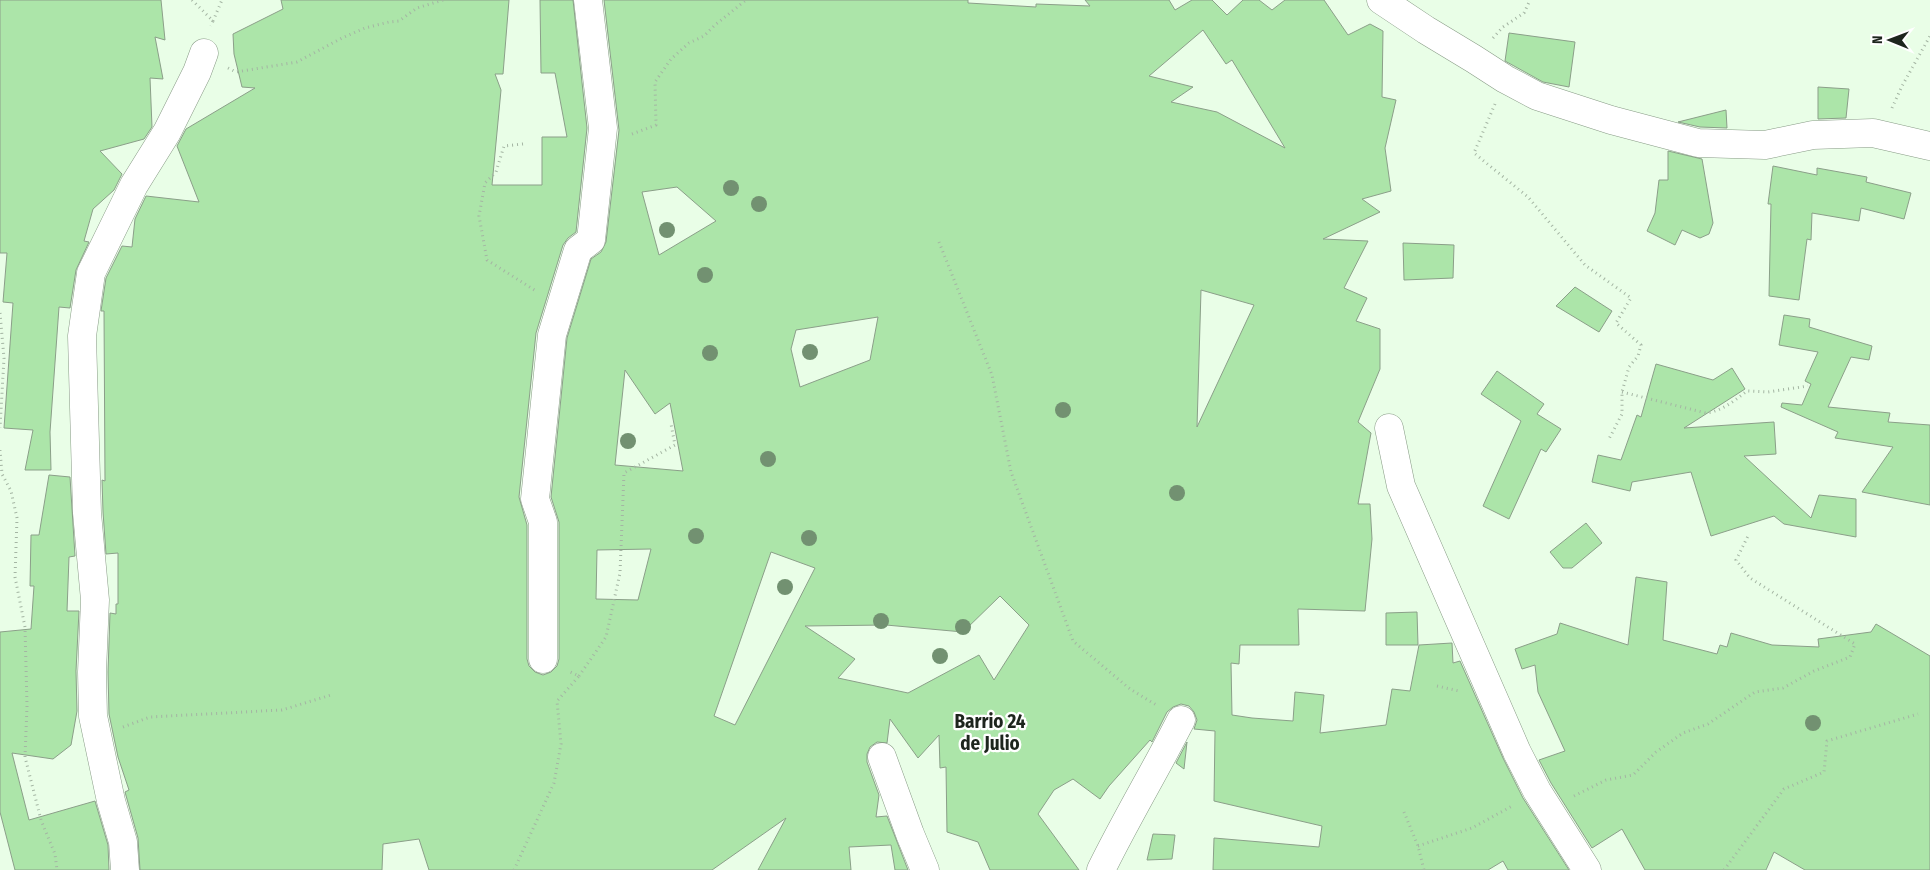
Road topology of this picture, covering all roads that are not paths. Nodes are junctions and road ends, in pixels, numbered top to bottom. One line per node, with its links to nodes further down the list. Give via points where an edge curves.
1 (588, 0): 6 (street, via 603,128 591,240 578,250 552,335 534,499 543,522)
2 (1381, 0): 4 (street, via 1505,80 1537,96 1698,143 1765,145 1813,134 1872,133)
3 (204, 52): 9 (street, via 167,132 134,185 91,273 82,336 87,513 95,600 93,716 123,842)
4 (1930, 146)
5 (1389, 428): 12 (street, via 1401,486 1517,752 1542,800)
6 (543, 659)
7 (1181, 720): 11 (street)
8 (882, 757): 10 (street)
9 (125, 870)
10 (925, 870)
11 (1101, 870)
12 (1587, 870)

